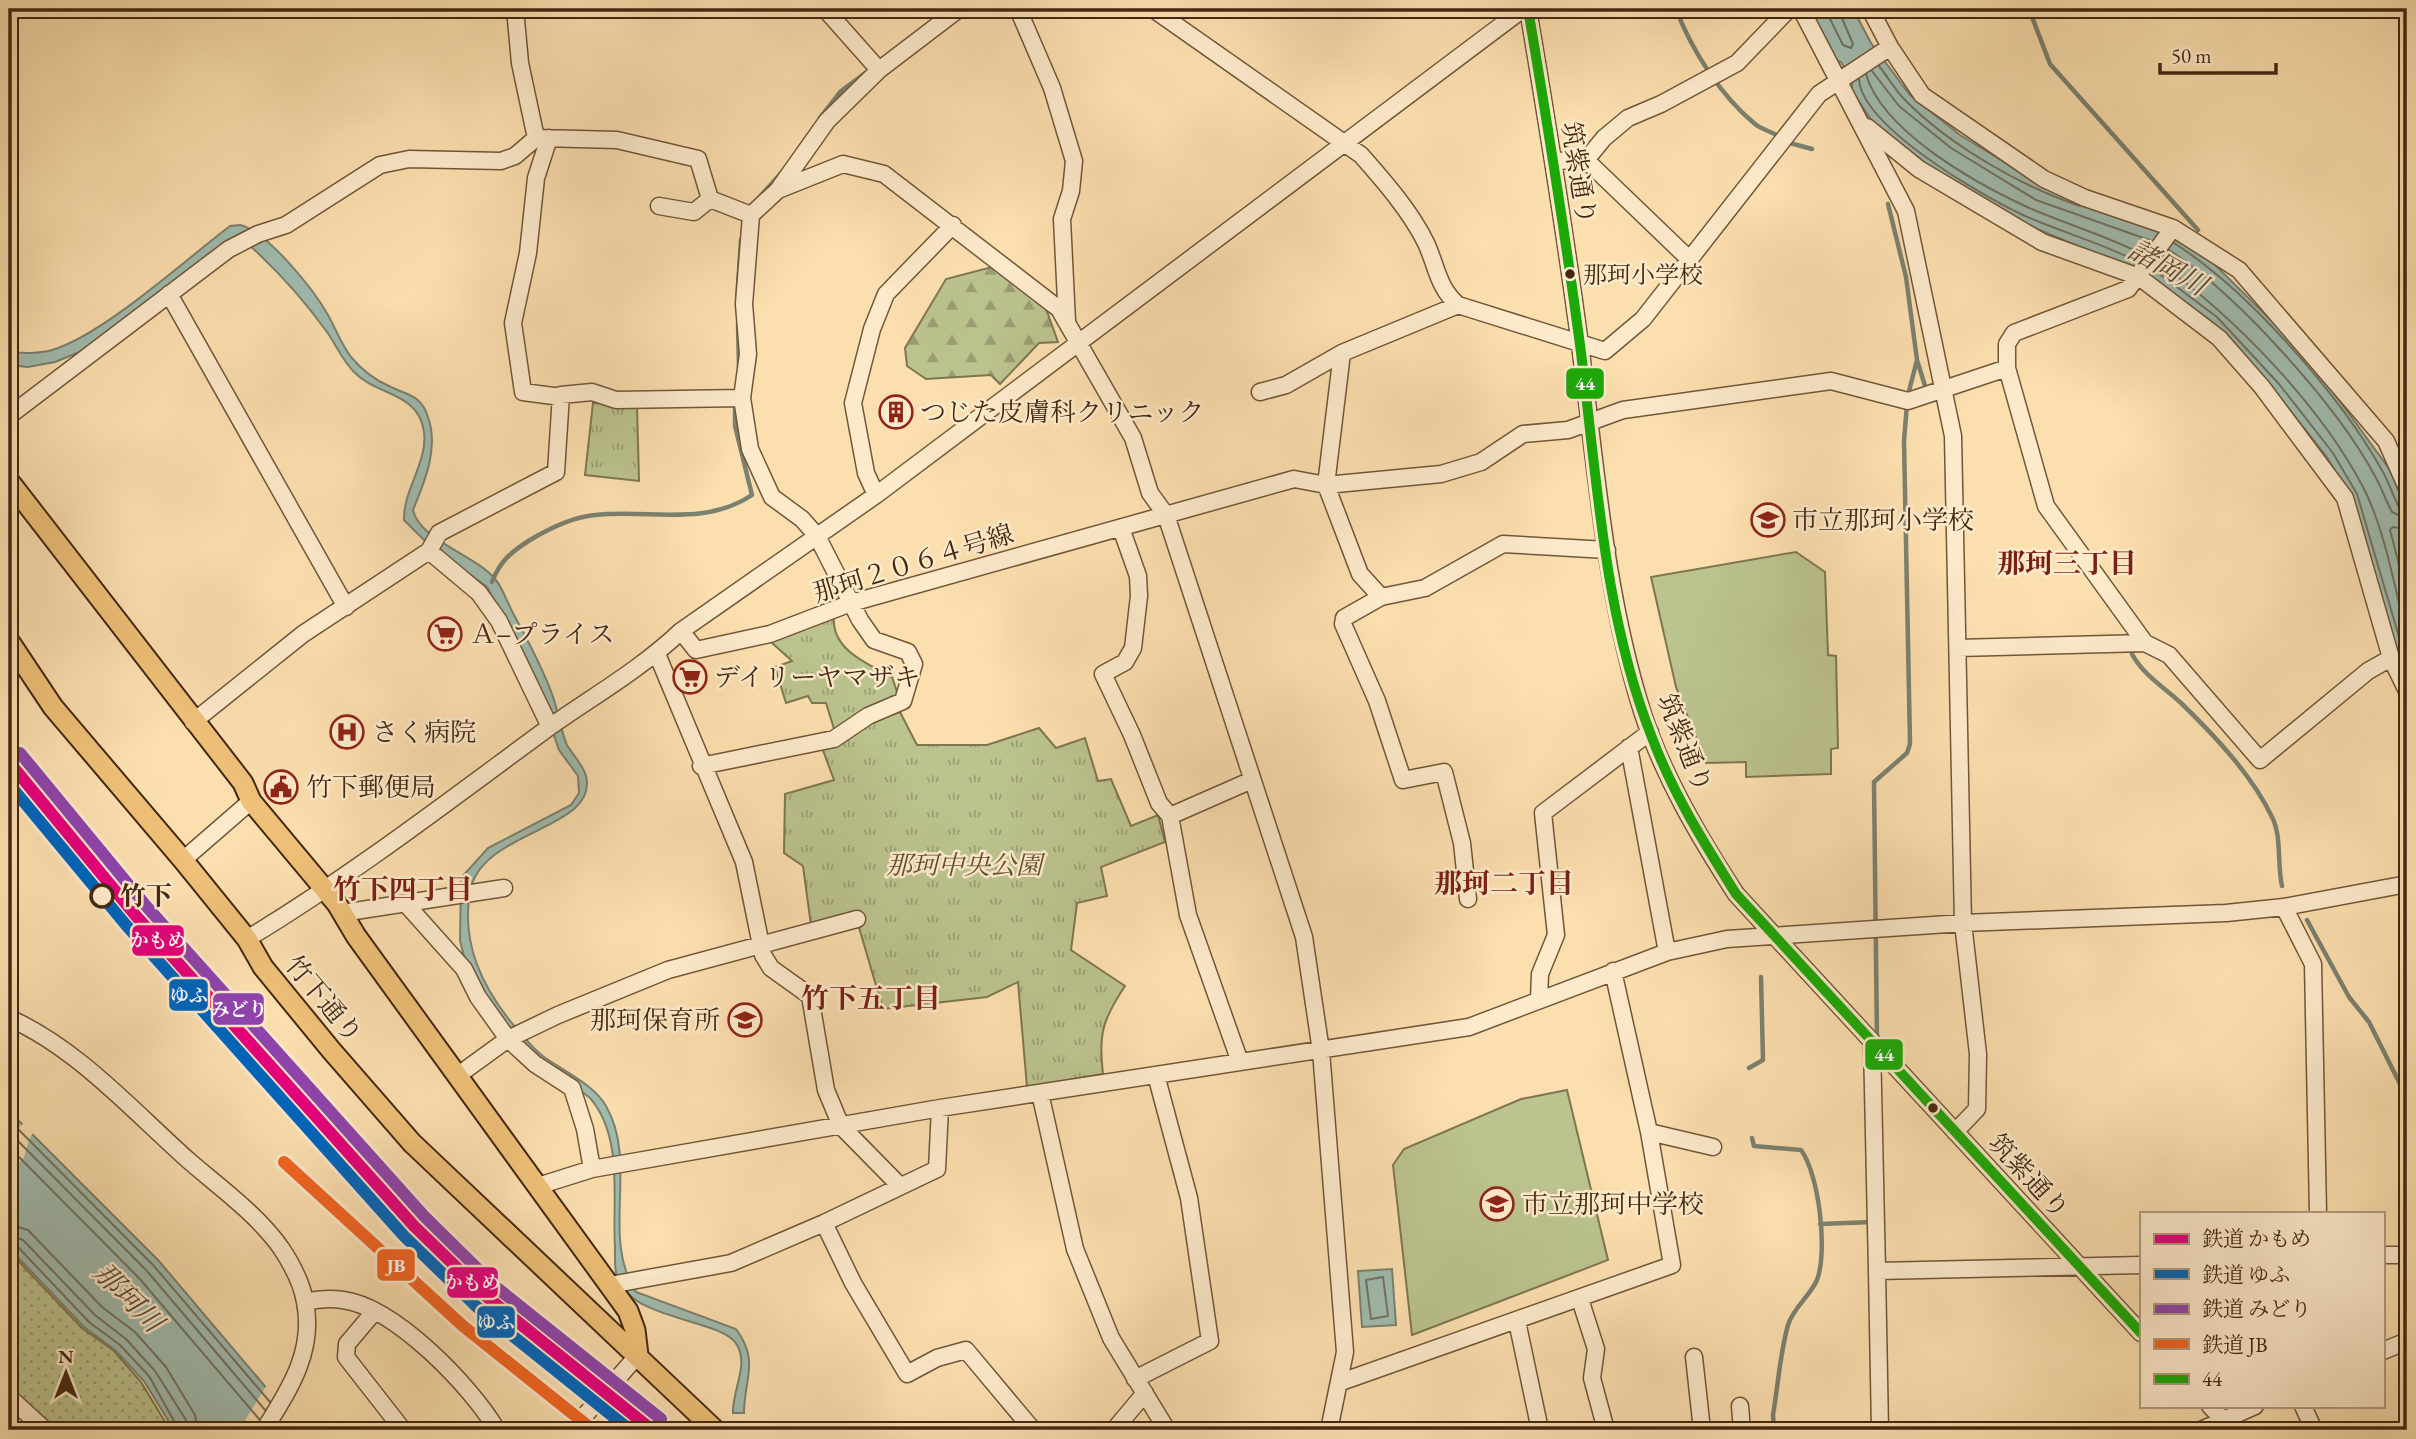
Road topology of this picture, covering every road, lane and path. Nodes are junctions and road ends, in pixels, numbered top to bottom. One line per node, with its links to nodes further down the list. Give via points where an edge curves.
1 (514, 9): 15 (street, via 520,63)
2 (825, 9): 12 (street)
3 (959, 9): 12 (street)
4 (1018, 9): 29 (street, via 1052,88 1074,161 1062,219)
5 (1153, 9): 16 (street)
6 (1523, 9): 16 (street)
7 (1528, 9): 18 (street, 筑紫通り)
8 (1789, 9): 17 (street, via 1737,63 1628,118)
9 (1801, 9): 13 (street)
10 (1870, 9): 11 (street)
11 (1887, 49): 13 (street); 24 (street, via 1922,95 2044,179)
12 (879, 70): 19 (street, via 827,121)
13 (1839, 79): 14 (street); 25 (street, via 1819,94)
14 (1862, 123): 26 (street, via 1919,169 2042,242); 34 (street, via 1906,211)
15 (543, 138): 20 (street, via 617,140 698,159); 27 (street, via 501,160 409,159 380,165 286,225 243,242); 36 (street, via 528,253 513,323 523,392)
16 (1345, 144): 28 (street, via 1382,179 1425,242 1444,293); 31 (street)
17 (1586, 160): 18 (street); 25 (street)
18 (1553, 161): 30 (street, 筑紫通り)
19 (778, 190): 22 (street); 23 (street, via 843,164 884,174)
20 (710, 199): 21 (street, via 694,212); 22 (street)
21 (659, 206)
22 (751, 215): 37 (street, via 744,304 748,354)
23 (953, 225): 29 (street, via 1059,309); 43 (street, via 886,294 872,329 853,403 866,473)
24 (2174, 228): 26 (street); 42 (street, via 2239,270 2386,441)
25 (1688, 258): 30 (street, via 1643,319 1605,351)
26 (2139, 277): 33 (street, via 2128,289 2014,333 2007,344); 57 (street, via 2219,338 2345,498)
27 (169, 294): 38 (street); 51 (street)
28 (1458, 305): 30 (street); 32 (street)
29 (1067, 321): 31 (street)
30 (1579, 342): 39 (street, 筑紫通り)
31 (1079, 344): 43 (street); 44 (street, via 1133,438 1150,493)
32 (1342, 353): 35 (street, via 1286,385); 41 (street)
33 (2007, 368): 34 (street, 那珂２０６４号線); 54 (street, via 2046,506)
34 (1944, 388): 39 (street, 那珂２０６４号線, via 1908,401 1831,381 1623,410); 55 (street, via 1953,436)
35 (1260, 392)
36 (561, 397): 37 (street, via 592,392 616,400); 48 (street, via 556,472 439,533)
37 (741, 398): 46 (street, via 750,449 772,497)
38 (9, 416)
39 (1590, 422): 41 (street, 那珂２０６４号線, via 1568,430 1523,434 1481,462 1441,474); 47 (street, 筑紫通り)
40 (9, 481): 59 (main road)
41 (1326, 485): 44 (street, 那珂２０６４号線, via 1294,479); 49 (street, via 1360,574)
42 (2407, 488)
43 (876, 495): 46 (street)
44 (1166, 515): 45 (street, 那珂２０６４号線); 64 (street)
45 (1121, 528): 50 (street, 那珂２０６４号線); 66 (street, via 1138,576 1133,648 1125,662 1103,674 1159,803)
46 (817, 536): 50 (street); 52 (street)
47 (1607, 550): 49 (street, via 1503,544 1425,588); 61 (street, 筑紫通り, via 1631,670)
48 (429, 551): 51 (street); 60 (street, via 479,593 499,621)
49 (1381, 597): 71 (street, via 1344,618 1343,624 1377,701 1402,780 1444,772 1462,843)
50 (851, 603): 52 (street, 那珂２０６４号線, via 770,634 696,650); 63 (street, via 874,640 908,652 914,664 903,701 868,716 834,740)
51 (346, 607): 59 (street, via 303,634)
52 (681, 631): 56 (street)
53 (9, 641): 67 (main road, 竹下通り, via 53,706)
54 (2145, 643): 55 (street); 57 (street, via 2169,655 2260,760 2368,671)
55 (1958, 648): 76 (street)
56 (657, 654): 60 (street); 63 (street)
57 (2391, 658): 58 (street)
58 (2407, 691)
59 (194, 722): 65 (main road, via 243,783)
60 (550, 727): 70 (street)
61 (1650, 732): 62 (street); 77 (street, 筑紫通り, via 1697,833 1737,894)
62 (1629, 747): 80 (street); 82 (street, via 1543,813 1556,935 1541,974)
63 (701, 766): 79 (street, via 744,862)
64 (1252, 780): 66 (street); 86 (street, via 1304,937)
65 (251, 800): 67 (street); 70 (main road)
66 (1170, 816): 87 (street, via 1188,915)
67 (183, 860): 78 (main road, 竹下通り)
68 (2407, 884): 73 (street)
69 (504, 888): 72 (street)
70 (326, 891): 74 (main road); 78 (street)
71 (1468, 899)
72 (406, 904): 74 (street); 84 (street, via 464,969)
73 (2284, 907): 76 (street); 99 (street, via 2313,964)
74 (342, 913): 89 (main road)
75 (857, 919): 79 (street)
76 (1963, 923): 77 (street); 94 (street, via 1978,1054 1978,1109)
77 (1772, 936): 80 (street, via 1727,939); 85 (street, 筑紫通り)
78 (247, 939): 114 (main road, 竹下通り, via 263,967 412,1143)
79 (762, 944): 84 (street, via 668,970); 92 (street, via 771,968 810,996 826,1090)
80 (1667, 953): 81 (street)
81 (1613, 971): 82 (street); 93 (street)
82 (1539, 999): 86 (street, via 1469,1027)
83 (9, 1018): 108 (street, via 76,1060 258,1223 291,1266)
84 (508, 1039): 89 (street); 96 (street, via 572,1088)
85 (1872, 1043): 94 (street, 筑紫通り); 105 (street)
86 (1321, 1051): 87 (street); 117 (street, via 1345,1352)
87 (1240, 1062): 88 (street)
88 (1156, 1075): 90 (street); 116 (street, via 1189,1198 1210,1341)
89 (457, 1076): 98 (main road)
90 (1040, 1093): 91 (street); 116 (street, via 1075,1249 1111,1338)
91 (940, 1108): 92 (street); 97 (street, via 937,1169)
92 (841, 1126): 96 (street); 97 (street)
93 (1649, 1132): 95 (street); 107 (street, via 1672,1265)
94 (1955, 1132): 104 (street, 筑紫通り)
95 (1713, 1147)
96 (592, 1168): 98 (street)
97 (900, 1185): 100 (street)
98 (538, 1186): 106 (main road)
99 (2318, 1212)
100 (824, 1223): 106 (street, via 731,1263); 131 (street, via 907,1374 937,1358 966,1350)
101 (2384, 1255): 102 (street)
102 (2407, 1255)
103 (2140, 1265): 104 (street)
104 (2080, 1267): 105 (street); 111 (street, 筑紫通り)
105 (1877, 1271): 139 (street)
106 (623, 1284): 114 (main road)
107 (1580, 1298): 110 (street); 136 (street, via 1596,1349 1592,1378)
108 (305, 1302): 109 (street, via 345,1300); 126 (street, via 304,1357)
109 (374, 1312): 127 (street, via 347,1344 346,1357); 128 (street, via 434,1353 482,1405)
110 (1517, 1321): 117 (street); 135 (street)
111 (2140, 1332)
112 (2407, 1341): 113 (street)
113 (2384, 1351)
114 (638, 1355): 129 (street); 130 (main road, 竹下通り)
115 (1694, 1357): 137 (street)
116 (1135, 1380): 118 (street)
117 (1341, 1382): 134 (street)
118 (1145, 1393): 132 (street); 133 (street)
119 (9, 1397): 125 (street)
120 (1740, 1406): 138 (street)
121 (2212, 1408): 124 (street)
122 (2252, 1408): 124 (street)
123 (2304, 1408): 141 (street)
124 (2228, 1425): 140 (street)
125 (45, 1430)
126 (264, 1430)
127 (403, 1430)
128 (497, 1430)
129 (572, 1430)
130 (715, 1430)
131 (1033, 1430)
132 (1114, 1430)
133 (1167, 1430)
134 (1329, 1430)
135 (1540, 1430)
136 (1606, 1430)
137 (1702, 1430)
138 (1742, 1430)
139 (1880, 1430)
140 (2201, 1430)
141 (2314, 1430)

